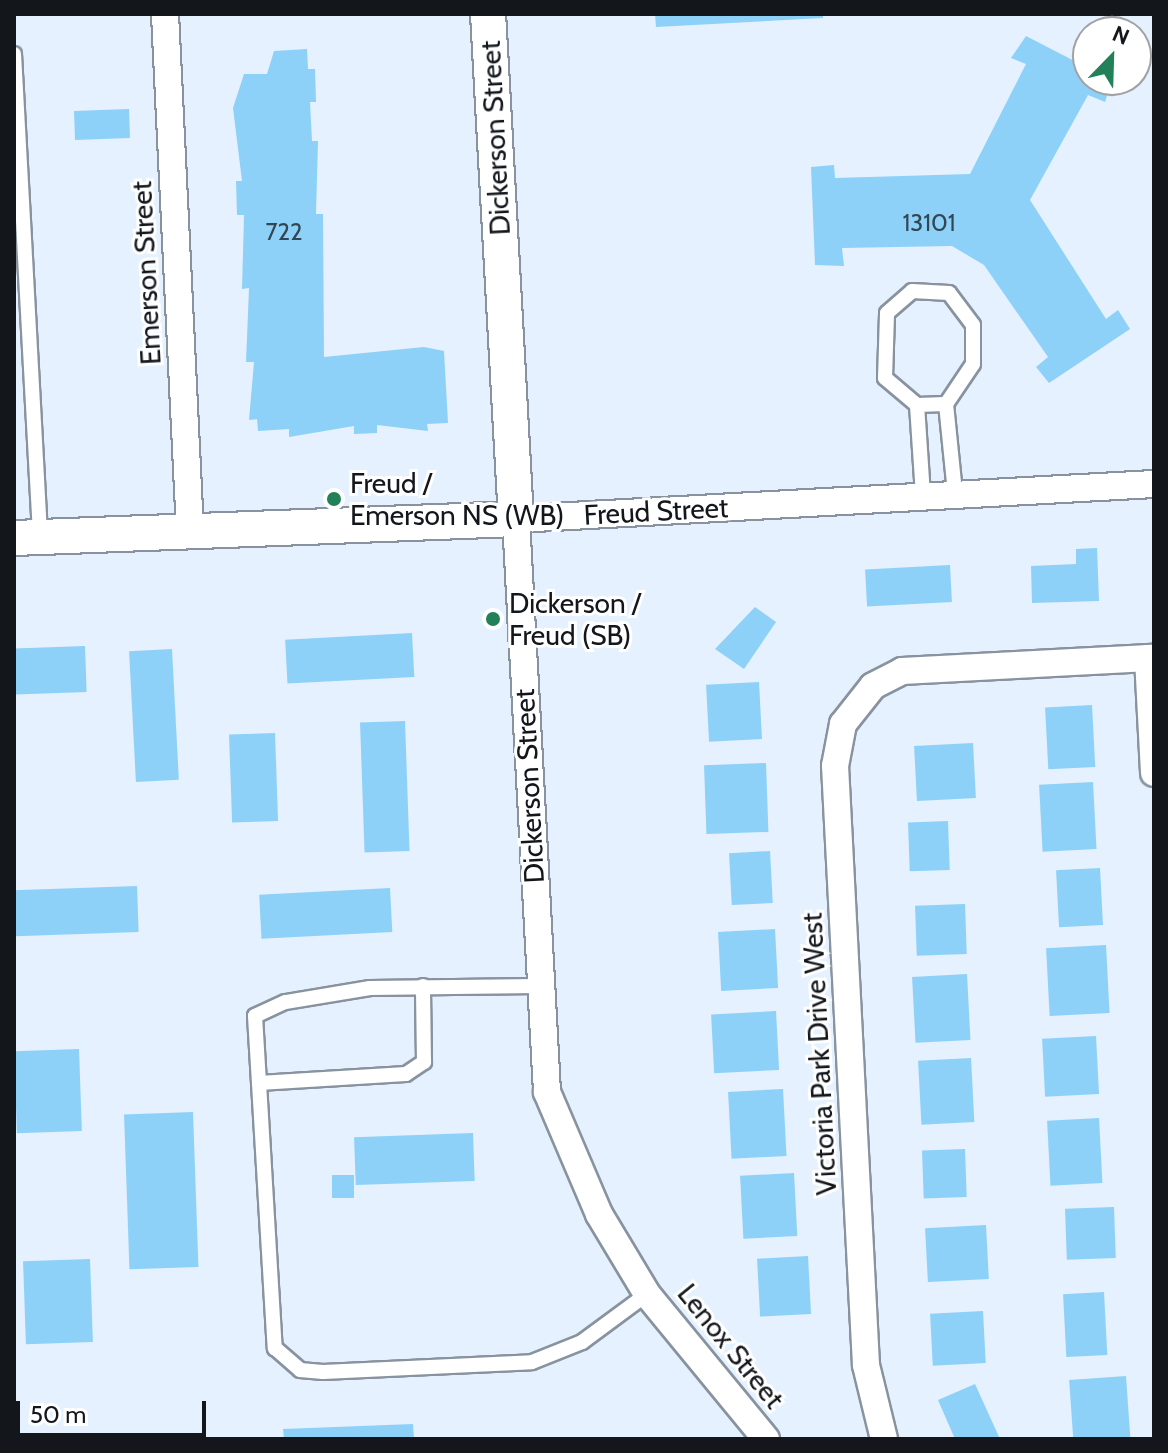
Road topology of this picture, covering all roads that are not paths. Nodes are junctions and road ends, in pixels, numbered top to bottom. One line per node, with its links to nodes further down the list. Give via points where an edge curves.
1 (165, 14): 10 (street, Emerson Street)
2 (488, 14): 9 (street, Dickerson Street)
3 (14, 54): 11 (lane)
4 (946, 404): 5 (lane); 5 (lane, via 973,364 973,325 949,293 912,291 887,313 881,347 885,378); 7 (lane)
5 (917, 405): 8 (lane)
6 (1154, 484): 7 (street, Freud Street)
7 (955, 493): 8 (street, Freud Street)
8 (923, 495): 9 (street, Freud Street)
9 (516, 519): 10 (street, Freud Street); 15 (street, Dickerson Street)
10 (190, 530): 11 (street, Freud Street)
11 (27, 537)
12 (1151, 658): 13 (street); 19 (street, Victoria Park Drive West, via 929,666 881,681 843,724 835,766 866,1365)
13 (1154, 773)
14 (423, 986): 15 (lane); 16 (lane, via 370,988 263,1010 255,1016); 16 (lane, via 424,1062 406,1074)
15 (538, 986): 17 (street, Dickerson Street, via 547,1092 599,1214)
16 (259, 1083): 17 (lane, via 275,1348 300,1370 553,1358)
17 (647, 1294): 18 (street, Lenox Street)
18 (766, 1439)
19 (884, 1439)

